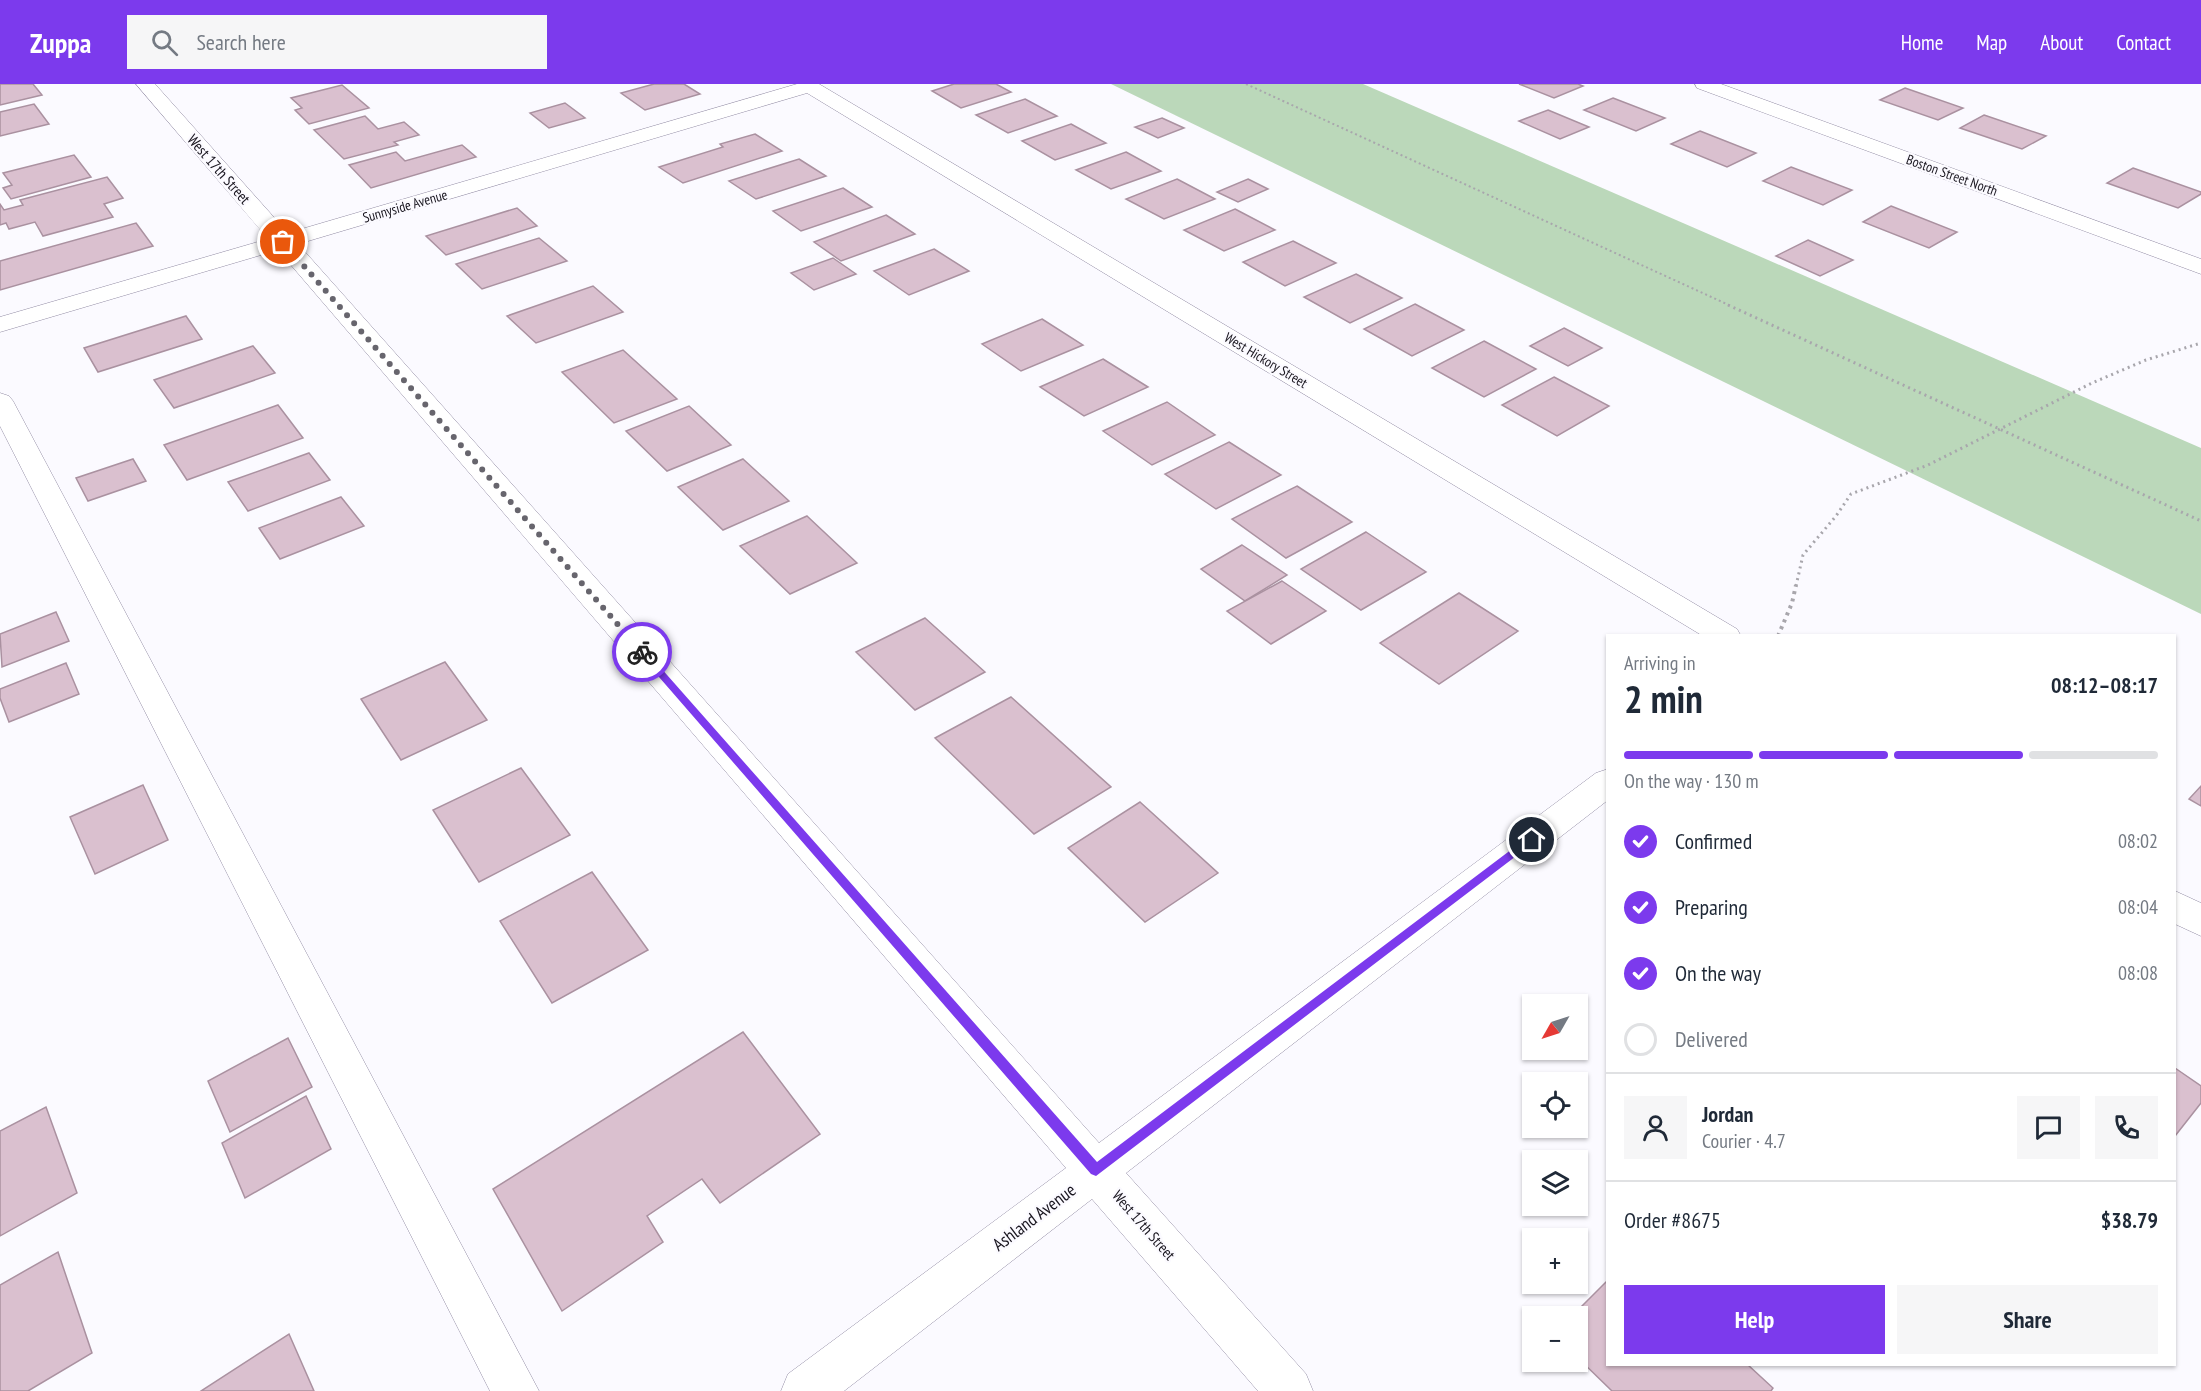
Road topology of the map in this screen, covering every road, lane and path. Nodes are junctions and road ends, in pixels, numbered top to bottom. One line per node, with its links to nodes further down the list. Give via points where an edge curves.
1 (145, 84): 5 (street, West 17th Street)
2 (1246, 84): 10 (path)
3 (1704, 84): 6 (street, Boston Street North)
4 (808, 85): 5 (street, Sunnyside Avenue); 12 (street, West Hickory Street)
5 (283, 242): 7 (street, Sunnyside Avenue); 17 (street, West 17th Street)
6 (2201, 267)
7 (0, 326)
8 (2201, 343): 10 (path, via 2092,383)
9 (0, 401): 18 (street)
10 (2002, 430): 11 (path); 13 (path, via 1928,465 1851,494 1803,555 1792,603)
11 (2201, 521)
12 (1723, 634)
13 (1779, 634)
14 (1606, 784): 17 (street, Ashland Avenue)
15 (2176, 907): 16 (street)
16 (2201, 921)
17 (1096, 1170): 19 (street, Ashland Avenue); 20 (street, West 17th Street)
18 (515, 1391)
19 (805, 1391)
20 (1289, 1391)

